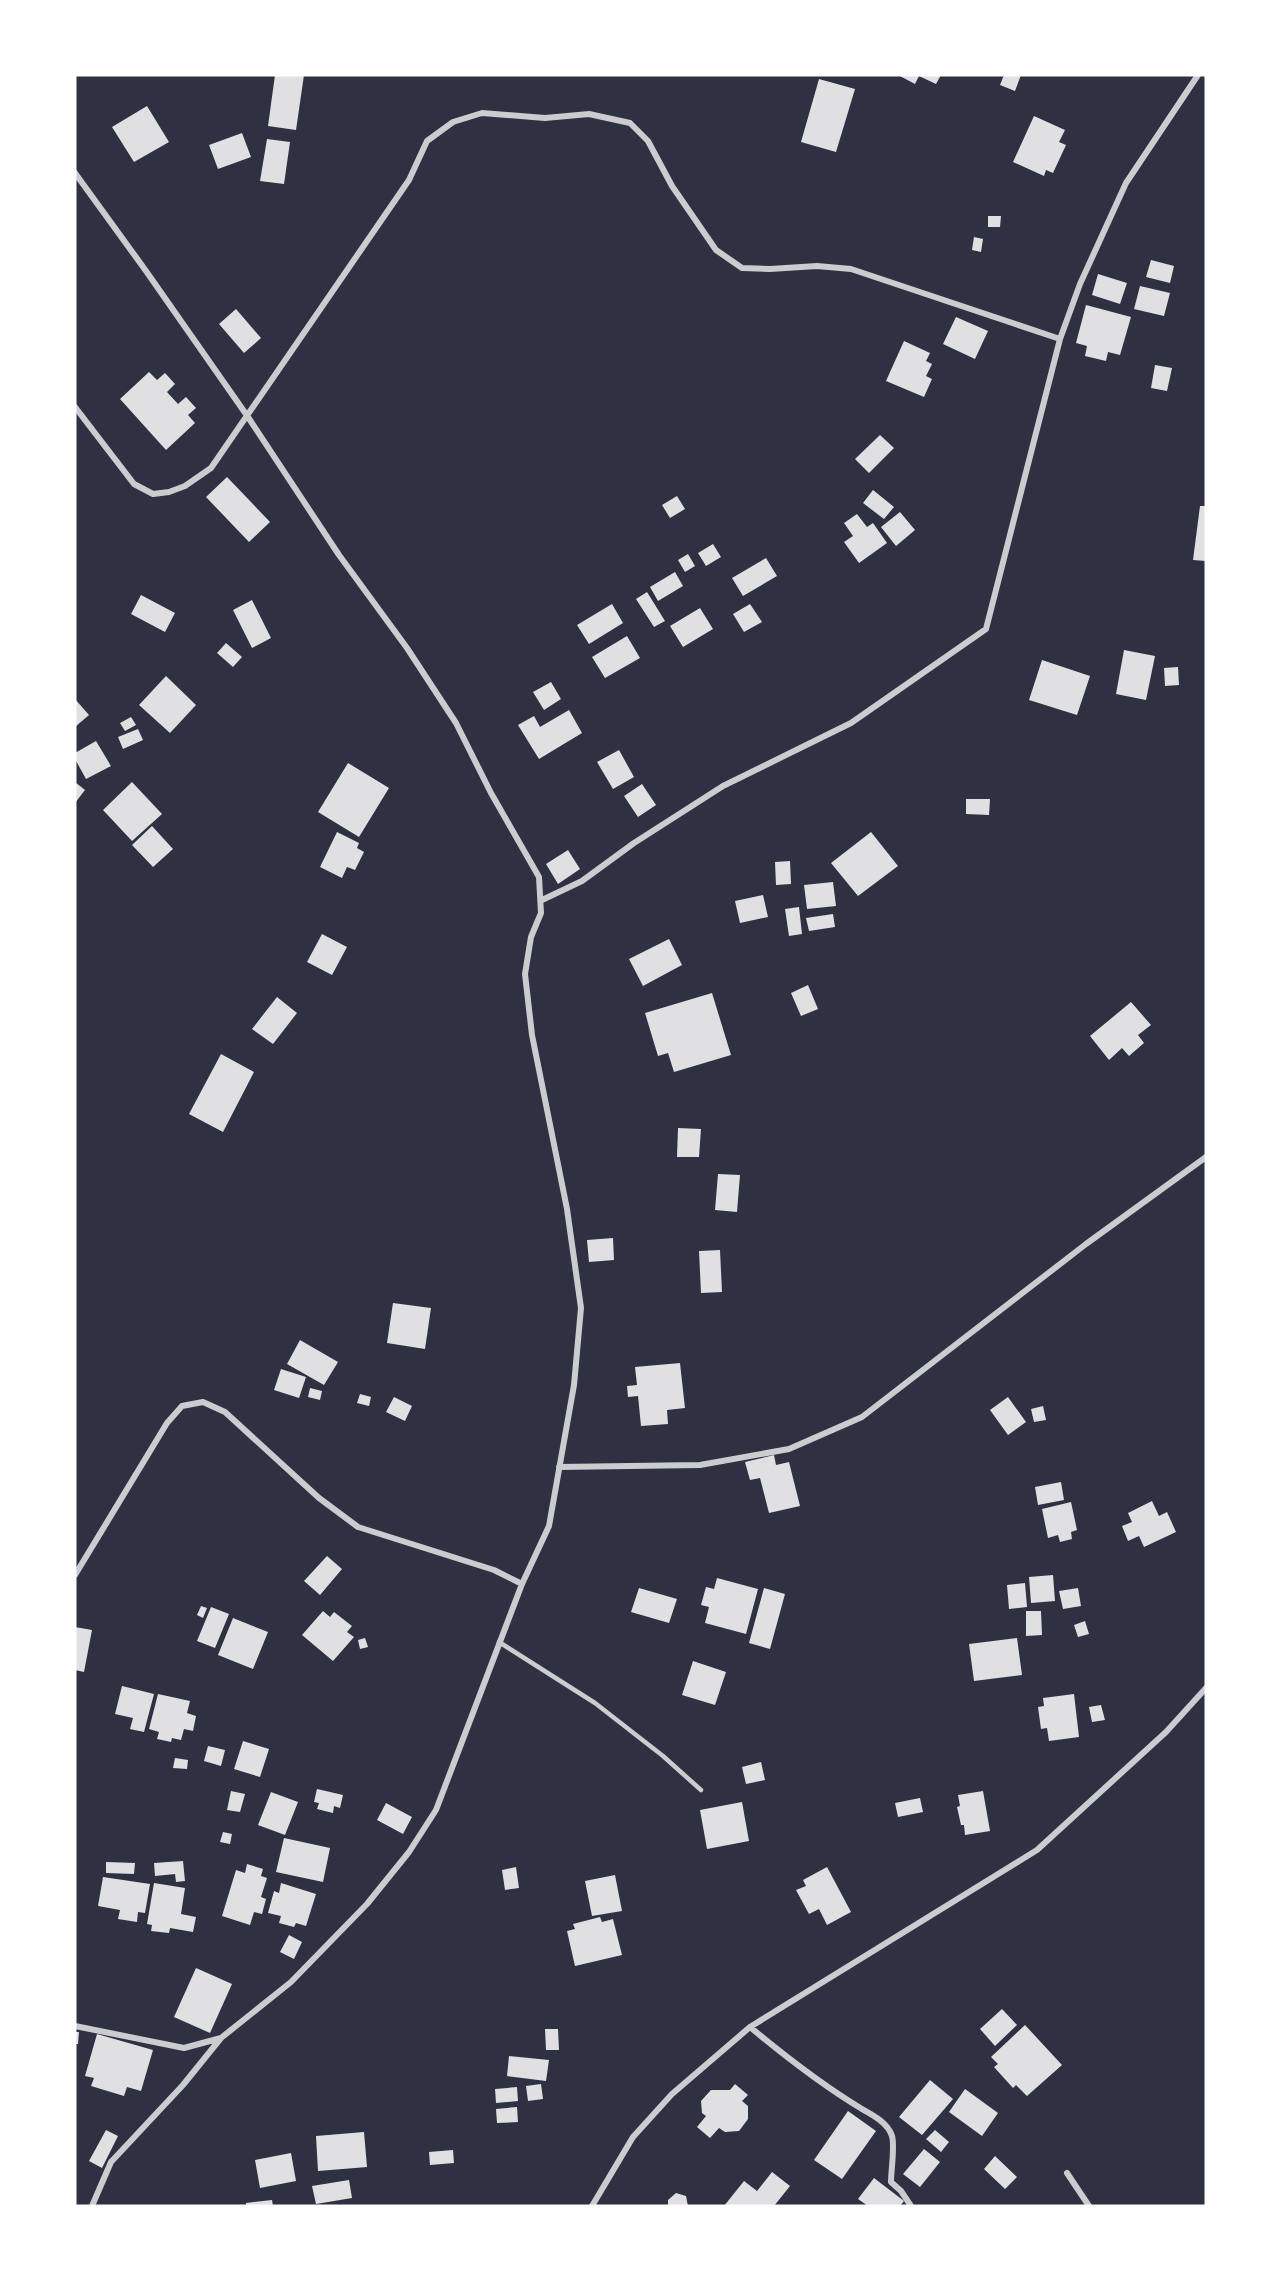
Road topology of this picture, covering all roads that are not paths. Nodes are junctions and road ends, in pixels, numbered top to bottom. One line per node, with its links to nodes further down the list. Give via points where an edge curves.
1 (1198, 75): 3 (street, via 1126,183 1080,284)
2 (75, 173): 5 (street)
3 (1060, 339): 5 (street, via 851,269 742,268 717,250 672,186 648,141 630,123 589,114 545,118 482,113 453,122 427,141 409,180); 6 (street, via 986,629 851,723 723,786 582,881)
4 (75, 406): 5 (street, via 134,484 153,494 185,486 211,468)
5 (248, 417): 6 (street, via 456,723 539,877)
6 (542, 900): 8 (street, via 525,974 532,1035 567,1209 581,1308 574,1385)
7 (1206, 1157): 8 (street, via 862,1417 789,1449 700,1465)
8 (559, 1467): 10 (street, via 549,1526)
9 (75, 1575): 10 (street, via 167,1423 182,1406 203,1402 225,1412 318,1498 358,1527 494,1570)
10 (522, 1584): 11 (street)
11 (499, 1642): 13 (lane, via 595,1703); 16 (street, via 436,1809 409,1852 367,1904 291,1982)
12 (1206, 1688): 15 (street, via 1166,1732 1037,1850)
13 (701, 1790)
14 (75, 2026): 16 (street, via 184,2048)
15 (750, 2027): 19 (street, via 672,2094 633,2137); 20 (street, via 798,2067 887,2127 892,2137 891,2182)
16 (221, 2038): 18 (street, via 111,2162)
17 (1067, 2173): 21 (street)
18 (92, 2206)
19 (592, 2206)
20 (911, 2206)
21 (1089, 2206)

